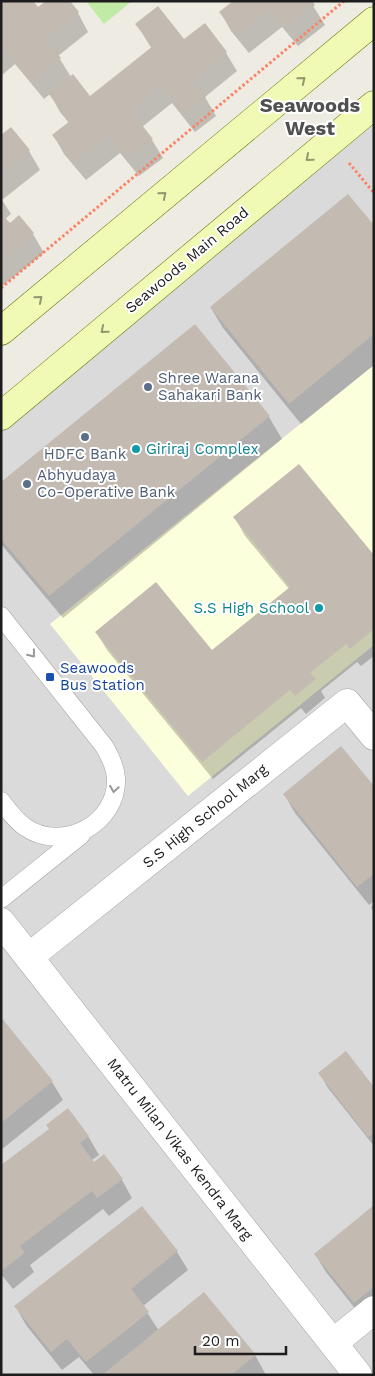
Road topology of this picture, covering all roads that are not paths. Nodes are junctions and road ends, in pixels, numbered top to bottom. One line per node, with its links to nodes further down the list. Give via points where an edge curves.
1 (374, 21): 3 (main road, one-way to 1)
2 (374, 105): 4 (main road, Seawoods Main Road, one-way to 4)
3 (1, 331)
4 (1, 416)
5 (1, 616): 8 (lane, one-way to 8, via 113,761 116,779 113,796 106,812)
6 (374, 736): 11 (street, S.S High School Marg, via 347,703)
7 (1, 801): 8 (lane, via 24,827 41,834 59,837 78,834)
8 (93, 825): 9 (lane)
9 (1, 898)
10 (1, 922): 11 (street, Matru Milan Vikas Kendra Marg)
11 (29, 957): 13 (street, Matru Milan Vikas Kendra Marg)
12 (374, 1310): 13 (street)
13 (333, 1343): 14 (street, Matru Milan Vikas Kendra Marg)
14 (358, 1375)

